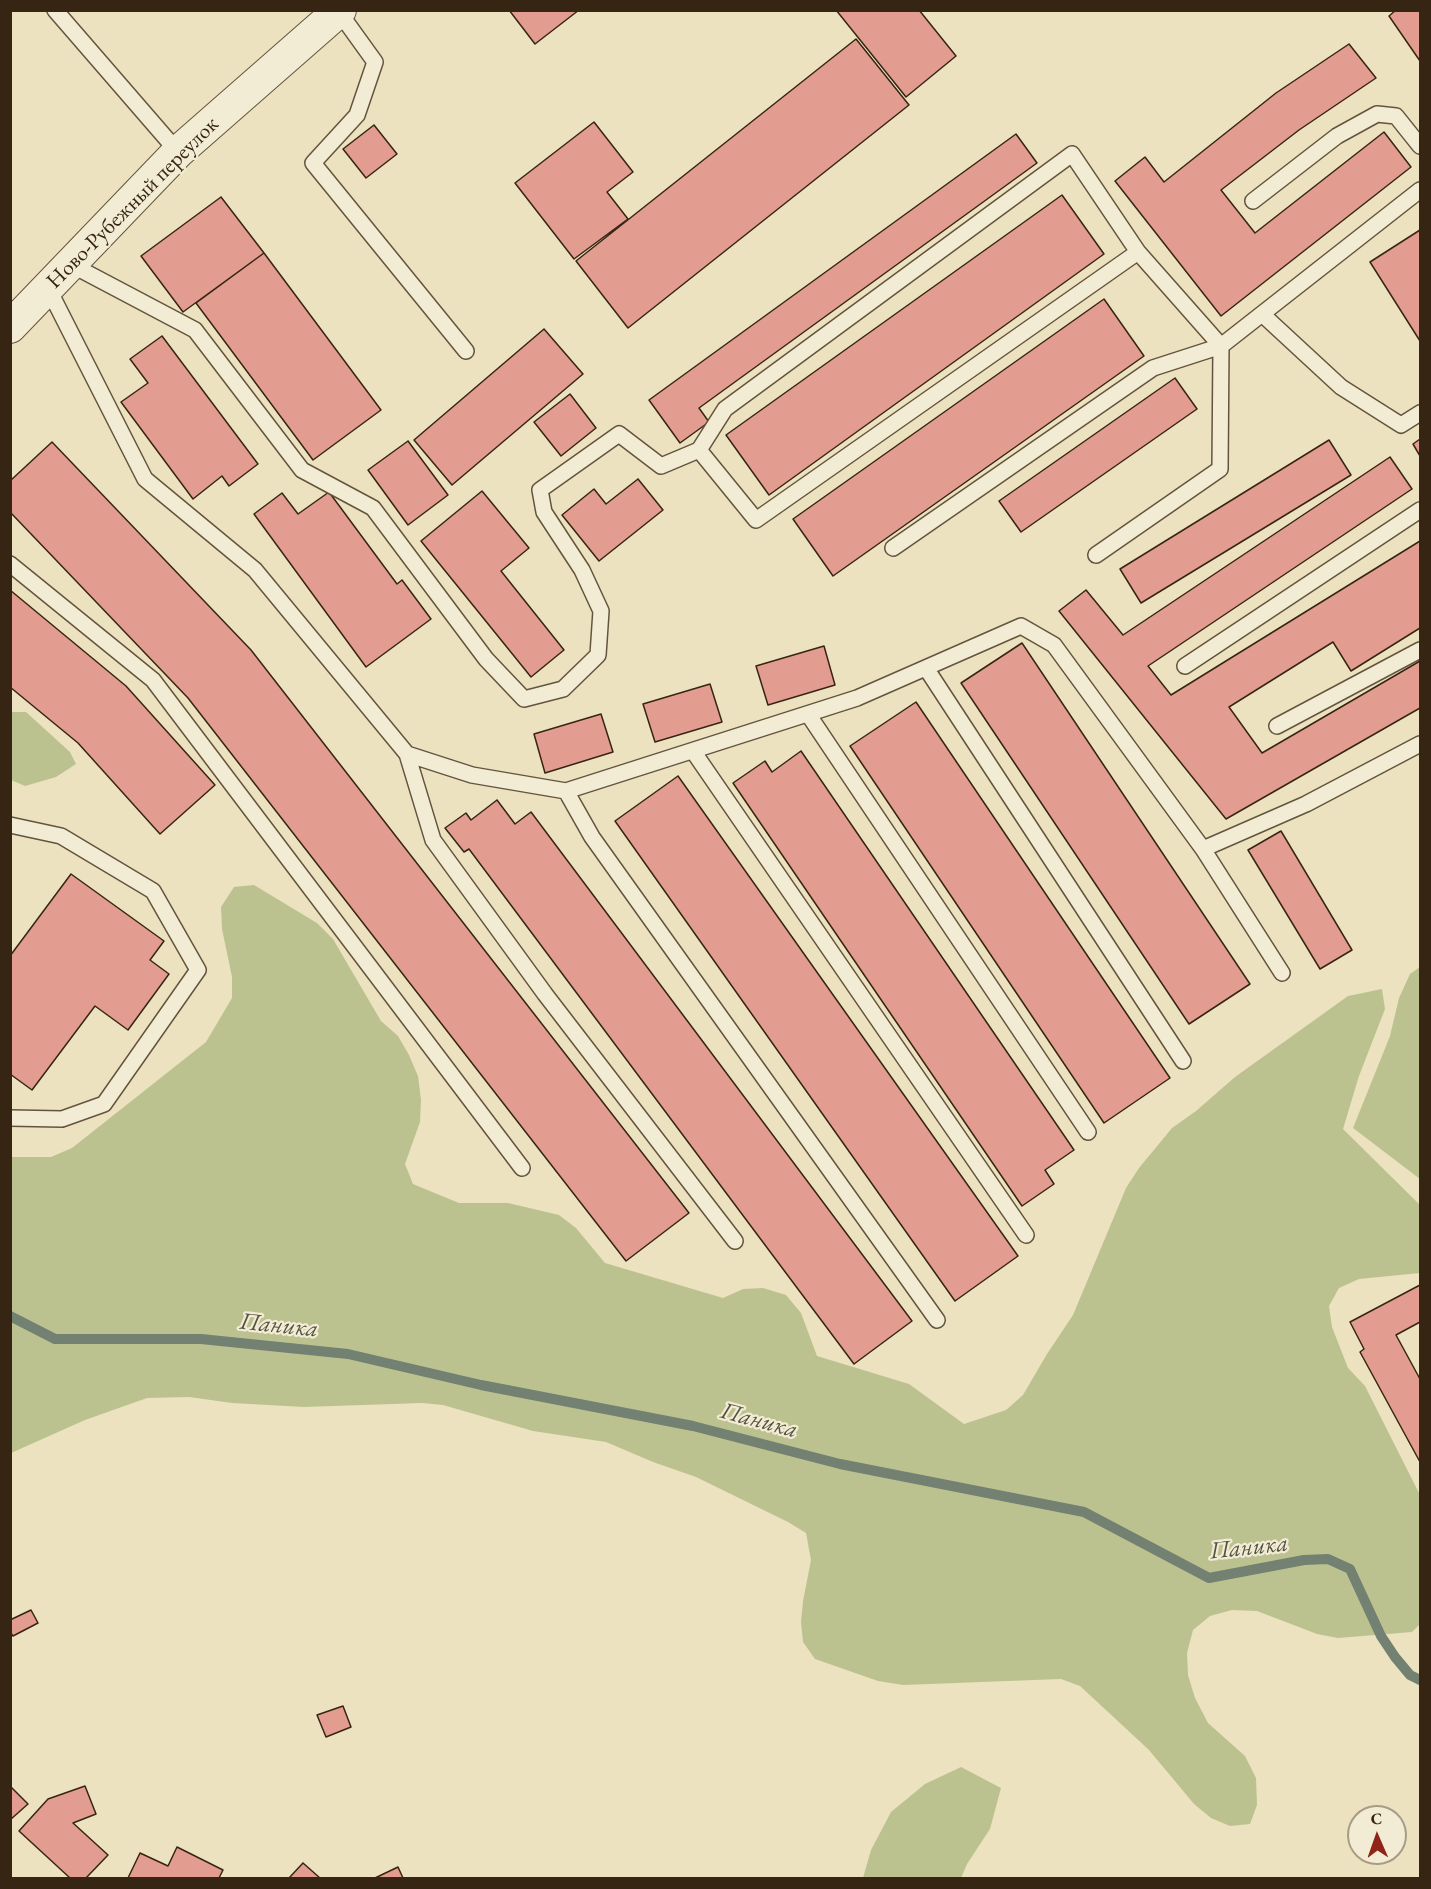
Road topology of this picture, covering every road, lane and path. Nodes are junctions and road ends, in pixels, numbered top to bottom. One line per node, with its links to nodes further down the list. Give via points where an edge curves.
1 (55, 10): 4 (lane)
2 (340, 11): 4 (street, Ново-Рубежный переулок); 13 (lane, via 375,62 357,115 313,163)
3 (1420, 146): 6 (lane, via 1396,116 1377,114 1337,136)
4 (178, 152): 8 (street, Ново-Рубежный переулок)
5 (1420, 190): 10 (lane)
6 (1253, 201)
7 (1138, 252): 12 (lane); 15 (lane, via 756,520); 15 (lane, via 1072,154 725,409)
8 (70, 264): 9 (street, Ново-Рубежный переулок); 15 (lane, via 195,330 302,470 373,507 486,659 524,699 563,689 598,655 601,611 582,570 544,512 540,490 619,434 661,465)
9 (48, 288): 11 (street, Ново-Рубежный переулок); 27 (lane, via 145,479 255,570)
10 (1262, 314): 12 (lane); 14 (lane, via 1341,387 1401,425)
11 (10, 327)
12 (1221, 346): 17 (lane, via 1153,368); 18 (lane, via 1220,468)
13 (466, 351)
14 (1420, 413)
15 (699, 450)
16 (1420, 510): 21 (lane)
17 (893, 548)
18 (1096, 555)
19 (10, 564): 35 (lane, via 153,681)
20 (1420, 650): 24 (lane)
21 (1185, 666)
22 (926, 668): 23 (lane); 30 (lane, via 1021,626 1054,645); 32 (lane)
23 (808, 714): 26 (lane); 34 (lane)
24 (1277, 726)
25 (1420, 744): 30 (lane, via 1306,804)
26 (693, 751): 28 (lane); 36 (lane)
27 (407, 754): 28 (lane, via 472,775); 37 (lane, via 433,840 545,994)
28 (566, 791): 38 (lane, via 592,837)
29 (10, 825): 33 (lane, via 61,837 153,891 198,970 104,1104 62,1119)
30 (1203, 849): 31 (lane)
31 (1282, 973)
32 (1183, 1061)
33 (10, 1118)
34 (1088, 1132)
35 (522, 1168)
36 (1026, 1235)
37 (735, 1241)
38 (937, 1320)

